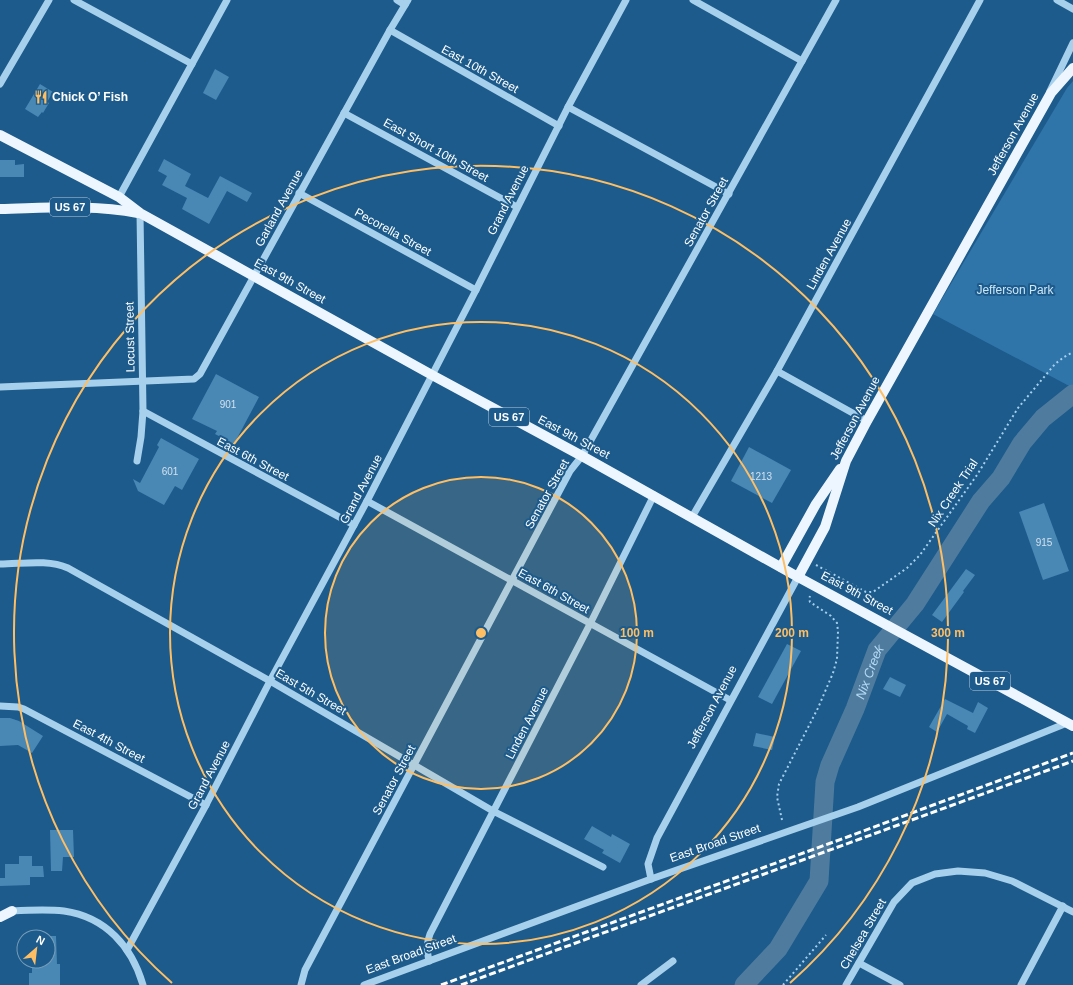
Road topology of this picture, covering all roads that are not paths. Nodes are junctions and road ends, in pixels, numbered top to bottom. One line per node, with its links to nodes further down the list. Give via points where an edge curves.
1 (49, 0): 17 (street)
2 (74, 0): 15 (street)
3 (227, 0): 15 (street)
4 (397, 0): 10 (street)
5 (626, 0): 19 (street, Grand Avenue)
6 (693, 0): 14 (street)
7 (836, 0): 14 (street, Senator Street)
8 (980, 0): 31 (street, Linden Avenue)
9 (1057, 0): 11 (street)
10 (406, 2): 12 (street, Garland Avenue)
11 (1073, 9)
12 (390, 30): 20 (street, Garland Avenue); 21 (street, East 10th Street)
13 (1073, 43): 18 (street)
14 (802, 61): 24 (street, Senator Street)
15 (192, 64): 25 (street)
16 (1073, 68): 18 (main road, Jefferson Avenue, via 1056,85)
17 (0, 84)
18 (1046, 102): 36 (main road, Jefferson Avenue)
19 (568, 107): 21 (street, Grand Avenue); 24 (street)
20 (344, 113): 23 (street, Garland Avenue); 26 (street, East Short 10th Street)
21 (559, 126): 26 (street, Grand Avenue)
22 (0, 135): 25 (main road, East 9th Street / US 67)
23 (300, 193): 29 (street, Garland Avenue); 30 (street, Pecorella Street)
24 (728, 194): 37 (street, Senator Street)
25 (119, 197): 28 (main road, East 9th Street / US 67)
26 (517, 207): 30 (street, Grand Avenue)
27 (0, 209): 28 (main road, US 67, via 95,207)
28 (140, 213): 29 (main road, East 9th Street / US 67); 33 (street, Locust Street)
29 (254, 276): 32 (main road, East 9th Street / US 67); 33 (street, Garland Avenue, via 200,374 194,379)
30 (476, 290): 32 (street, Grand Avenue)
31 (777, 372): 36 (street); 42 (street, Linden Avenue)
32 (432, 375): 37 (main road, East 9th Street / US 67); 41 (street, Grand Avenue)
33 (142, 382): 34 (street); 35 (street, Locust Street)
34 (0, 388)
35 (143, 411): 39 (street, Locust Street); 43 (street, East 6th Street)
36 (867, 421): 38 (main road, Jefferson Avenue)
37 (582, 456): 40 (main road, East 9th Street / US 67); 47 (street, Senator Street, via 570,471)
38 (846, 460): 45 (main road, via 823,493); 46 (main road, Jefferson Avenue, via 825,527)
39 (137, 461)
40 (654, 496): 42 (main road, East 9th Street / US 67); 48 (street, Linden Avenue)
41 (367, 501): 43 (street, Grand Avenue); 47 (street, East 6th Street)
42 (692, 517): 45 (main road, East 9th Street / US 67)
43 (354, 526): 49 (street, Grand Avenue)
44 (0, 564): 49 (street, East 5th Street, via 47,563 68,568)
45 (781, 567): 46 (main road, East 9th Street / US 67)
46 (798, 577): 50 (street, Jefferson Avenue); 52 (main road, East 9th Street / US 67)
47 (512, 581): 48 (street, East 6th Street); 53 (street, Senator Street)
48 (590, 624): 50 (street, East 6th Street); 55 (street, Linden Avenue)
49 (270, 681): 53 (street, East 5th Street); 54 (street, Grand Avenue)
50 (730, 700): 57 (street, Jefferson Avenue, via 657,838 648,864)
51 (0, 706): 54 (street, East 4th Street, via 24,709)
52 (1071, 723): 57 (street, East Broad Street, via 858,807)
53 (414, 766): 55 (street, East 5th Street); 68 (street, Senator Street, via 305,970)
54 (206, 805): 63 (street, Grand Avenue)
55 (493, 811): 56 (street, East 5th Street); 64 (street, Linden Avenue, via 430,934 426,948)
56 (603, 867)
57 (651, 879): 64 (street, East Broad Street)
58 (1063, 906): 61 (street, Chelsea Street); 66 (street, Chelsea Street, via 1012,881 985,873 958,871 935,874 912,883 894,902); 73 (street)
59 (0, 907): 60 (main road)
60 (12, 911): 62 (main road); 63 (street, via 54,910 77,914 113,933)
61 (1073, 912)
62 (0, 917)
63 (127, 950): 67 (street, via 139,971)
64 (429, 961): 69 (street, East Broad Street)
65 (673, 961): 70 (street)
66 (859, 963): 71 (street, Chelsea Street); 72 (street)
67 (143, 985)
68 (301, 985)
69 (364, 985)
70 (641, 985)
71 (846, 985)
72 (900, 985)
73 (1021, 985)

